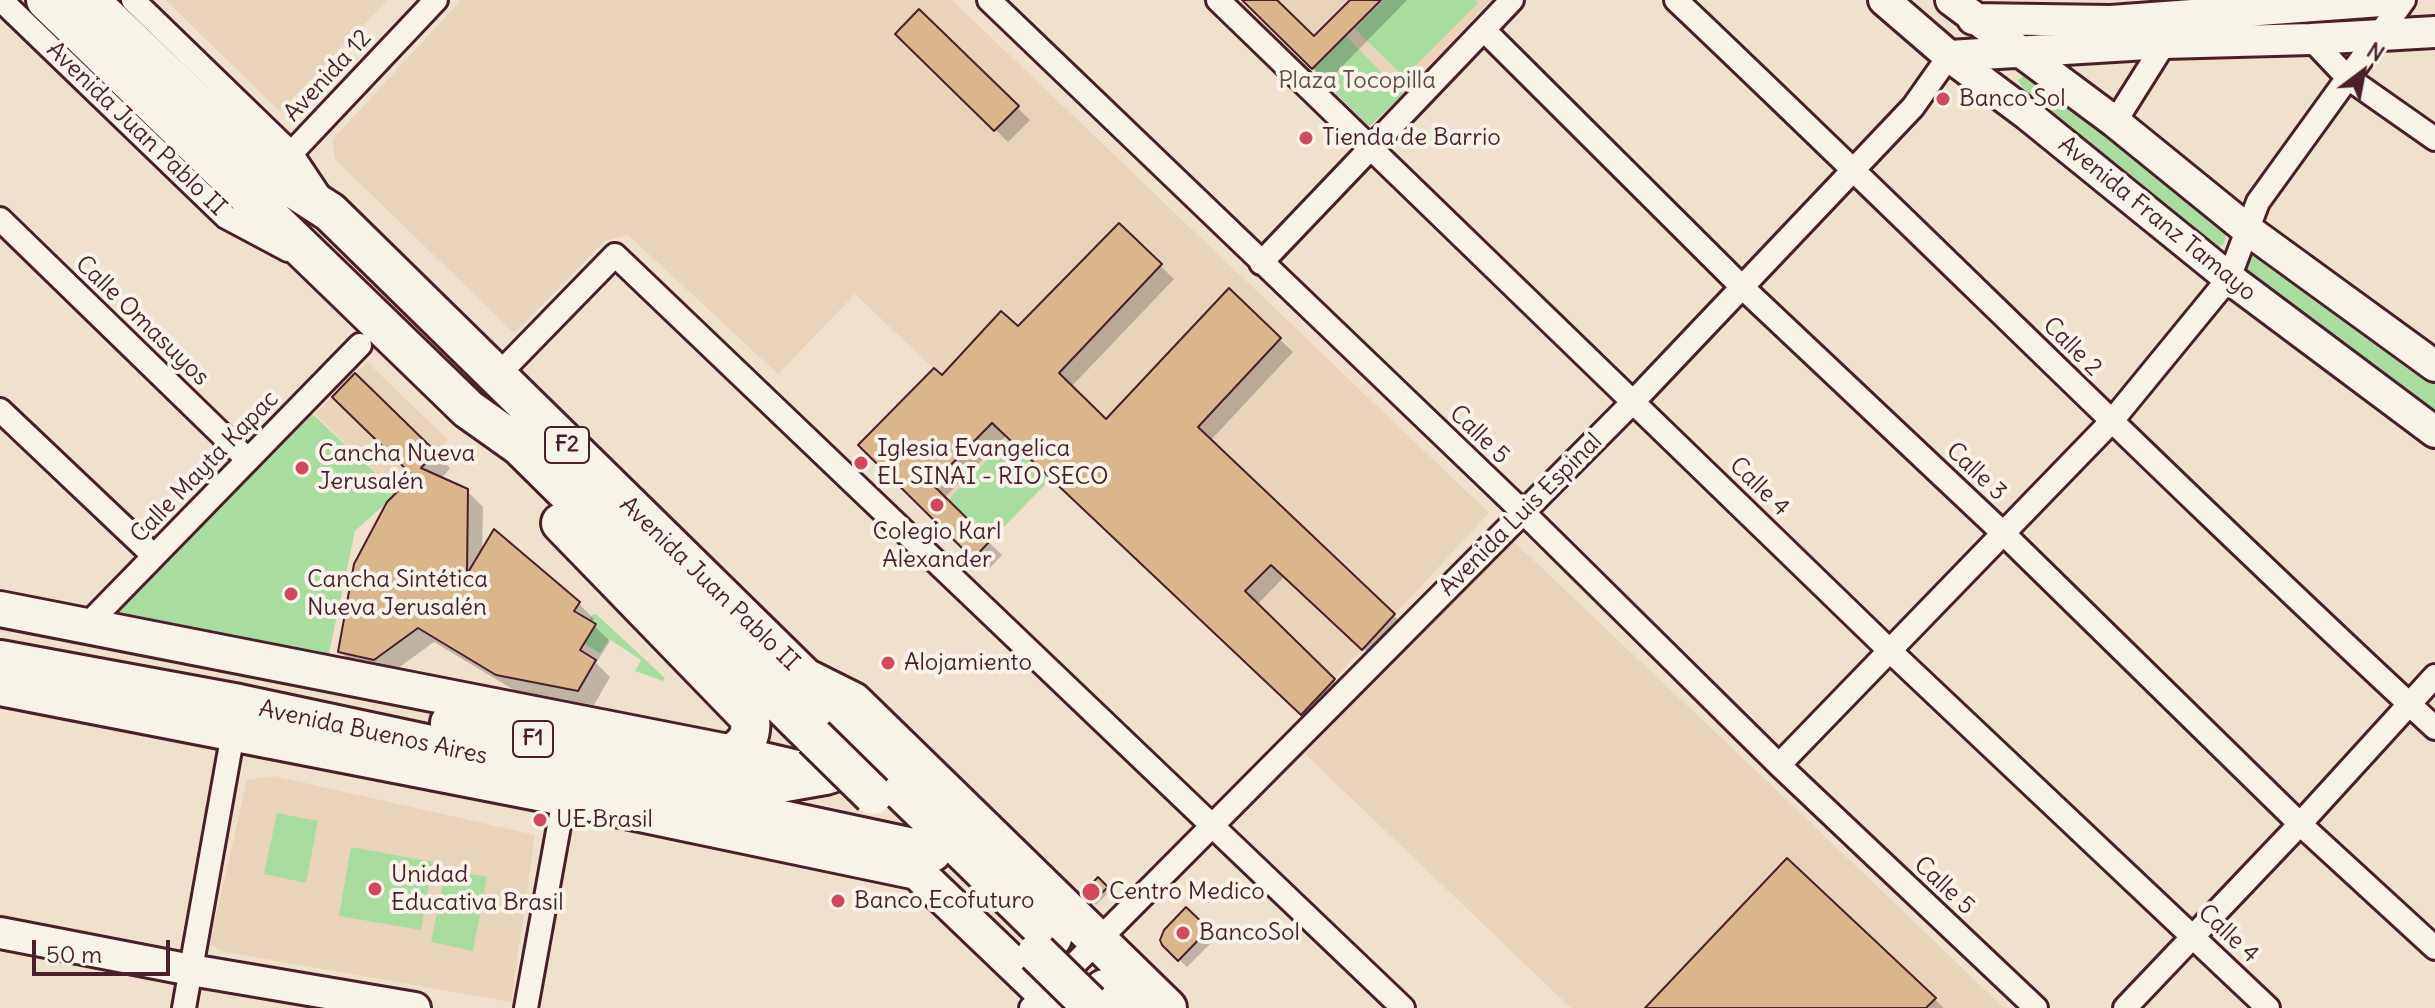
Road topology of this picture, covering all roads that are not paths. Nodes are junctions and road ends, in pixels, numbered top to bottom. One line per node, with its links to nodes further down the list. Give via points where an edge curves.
1 (1, 0): 33 (street, Avenida Juan Pablo II, via 226,217)
2 (46, 0): 29 (highway, Avenida Juan Pablo II / F2)
3 (89, 0): 29 (highway, Avenida Juan Pablo II / F2)
4 (133, 0): 29 (street, Avenida Juan Pablo II)
5 (436, 0): 29 (street, Avenida 12)
6 (989, 0): 32 (street, Calle 5)
7 (1218, 0): 27 (street, Calle 4)
8 (1512, 0): 15 (street)
9 (1676, 0): 28 (street, Calle 2)
10 (1884, 0): 22 (street, Avenida Franz Tamayo)
11 (2394, 0): 14 (street)
12 (2404, 0): 17 (street)
13 (1969, 6): 14 (street, via 2111,21); 21 (street, Avenida Franz Tamayo); 22 (street, Avenida Luis Espinal)
14 (2190, 7): 19 (street)
15 (1484, 30): 27 (street); 35 (street, Calle 3)
16 (2435, 32): 17 (street)
17 (2382, 33): 18 (street); 23 (street)
18 (2311, 39): 19 (street); 23 (street)
19 (2164, 43): 20 (street); 25 (street)
20 (2071, 50): 21 (street); 24 (street, via 2056,61)
21 (2018, 52): 22 (street); 24 (street, Avenida Franz Tamayo)
22 (1949, 56): 28 (street, Avenida Luis Espinal, via 1913,107); 34 (street, Avenida Franz Tamayo)
23 (2348, 78): 26 (street); 31 (street, via 2258,202)
24 (2062, 82): 25 (street, Avenida Franz Tamayo)
25 (2115, 122): 31 (street, Avenida Franz Tamayo)
26 (2435, 139)
27 (1371, 147): 32 (street); 39 (street, Calle 4)
28 (1855, 170): 35 (street, Avenida Luis Espinal); 42 (street, Calle 2)
29 (271, 175): 33 (highway, Avenida Juan Pablo II / F2); 38 (highway, Avenida Juan Pablo II / F2, via 330,212)
30 (0, 219): 44 (street, Calle Omasuyos)
31 (2248, 230): 34 (street); 37 (street, Avenida Franz Tamayo)
32 (1261, 263): 45 (street, Calle 5)
33 (322, 268): 40 (highway, Avenida Juan Pablo II / F2)
34 (2229, 278): 42 (street); 43 (street, Avenida Franz Tamayo)
35 (1741, 286): 39 (street, Avenida Luis Espinal); 46 (street, Calle 3)
36 (360, 345): 44 (street, Calle Mayta Kapac)
37 (2435, 366)
38 (497, 376): 54 (highway, Avenida Juan Pablo II / F2); 65 (street, via 615,255)
39 (1633, 402): 45 (street, Avenida Luis Espinal); 51 (street, Calle 4)
40 (468, 409): 59 (highway, via 501,461 750,718 752,732); 62 (highway, Avenida Juan Pablo II / F2, bridge, via 520,446 814,737)
41 (0, 410): 47 (street)
42 (2111, 422): 46 (street); 56 (street, Calle 2)
43 (2435, 432)
44 (248, 460): 47 (street, Calle Mayta Kapac)
45 (1524, 513): 60 (street, Calle 5); 65 (street, Avenida Luis Espinal)
46 (2004, 534): 51 (street); 64 (street, Calle 3)
47 (154, 556): 49 (street, Calle Mayta Kapac)
48 (0, 609): 49 (main road, Avenida Buenos Aires)
49 (86, 626): 59 (main road, Avenida Buenos Aires)
50 (0, 637): 61 (highway, Avenida Buenos Aires / F1, via 768,785)
51 (1889, 650): 60 (street); 68 (street, Calle 4)
52 (0, 660): 66 (highway, Avenida Buenos Aires / F1, via 239,704)
53 (2435, 676): 56 (street)
54 (805, 678): 62 (highway, F2); 69 (highway, Avenida Juan Pablo II / F2, via 853,702)
55 (0, 688): 58 (main road, Avenida Buenos Aires)
56 (2409, 704): 57 (street, Calle 2); 64 (street)
57 (2435, 728)
58 (233, 733): 63 (main road, Avenida Buenos Aires); 72 (street)
59 (733, 753): 61 (main road, Avenida Buenos Aires)
60 (1779, 765): 79 (street, Calle 5)
61 (825, 775): 62 (highway, Avenida Buenos Aires / F1)
62 (872, 778): 66 (highway, Avenida Juan Pablo II / F2); 70 (highway, F2)
63 (564, 798): 66 (main road, Avenida Buenos Aires); 76 (street)
64 (2300, 824): 68 (street); 71 (street, Calle 3)
65 (1211, 826): 69 (street, Avenida Luis Espinal); 78 (street)
66 (924, 862): 70 (highway, Avenida Juan Pablo II / F2); 73 (main road, Avenida Juan Pablo II)
67 (0, 933): 72 (street)
68 (2193, 938): 80 (street); 81 (street, Calle 4)
69 (1099, 942): 73 (street, Avenida Luis Espinal); 77 (highway, Avenida Juan Pablo II / F2)
70 (1044, 946): 73 (highway, Avenida Juan Pablo II / F2, bridge)
71 (2435, 948)
72 (191, 970): 74 (street); 75 (street)
73 (1078, 1003)
74 (184, 1008)
75 (415, 1008)
76 (526, 1008)
77 (1167, 1008)
78 (1403, 1008)
79 (2036, 1008)
80 (2125, 1008)
81 (2268, 1008)

